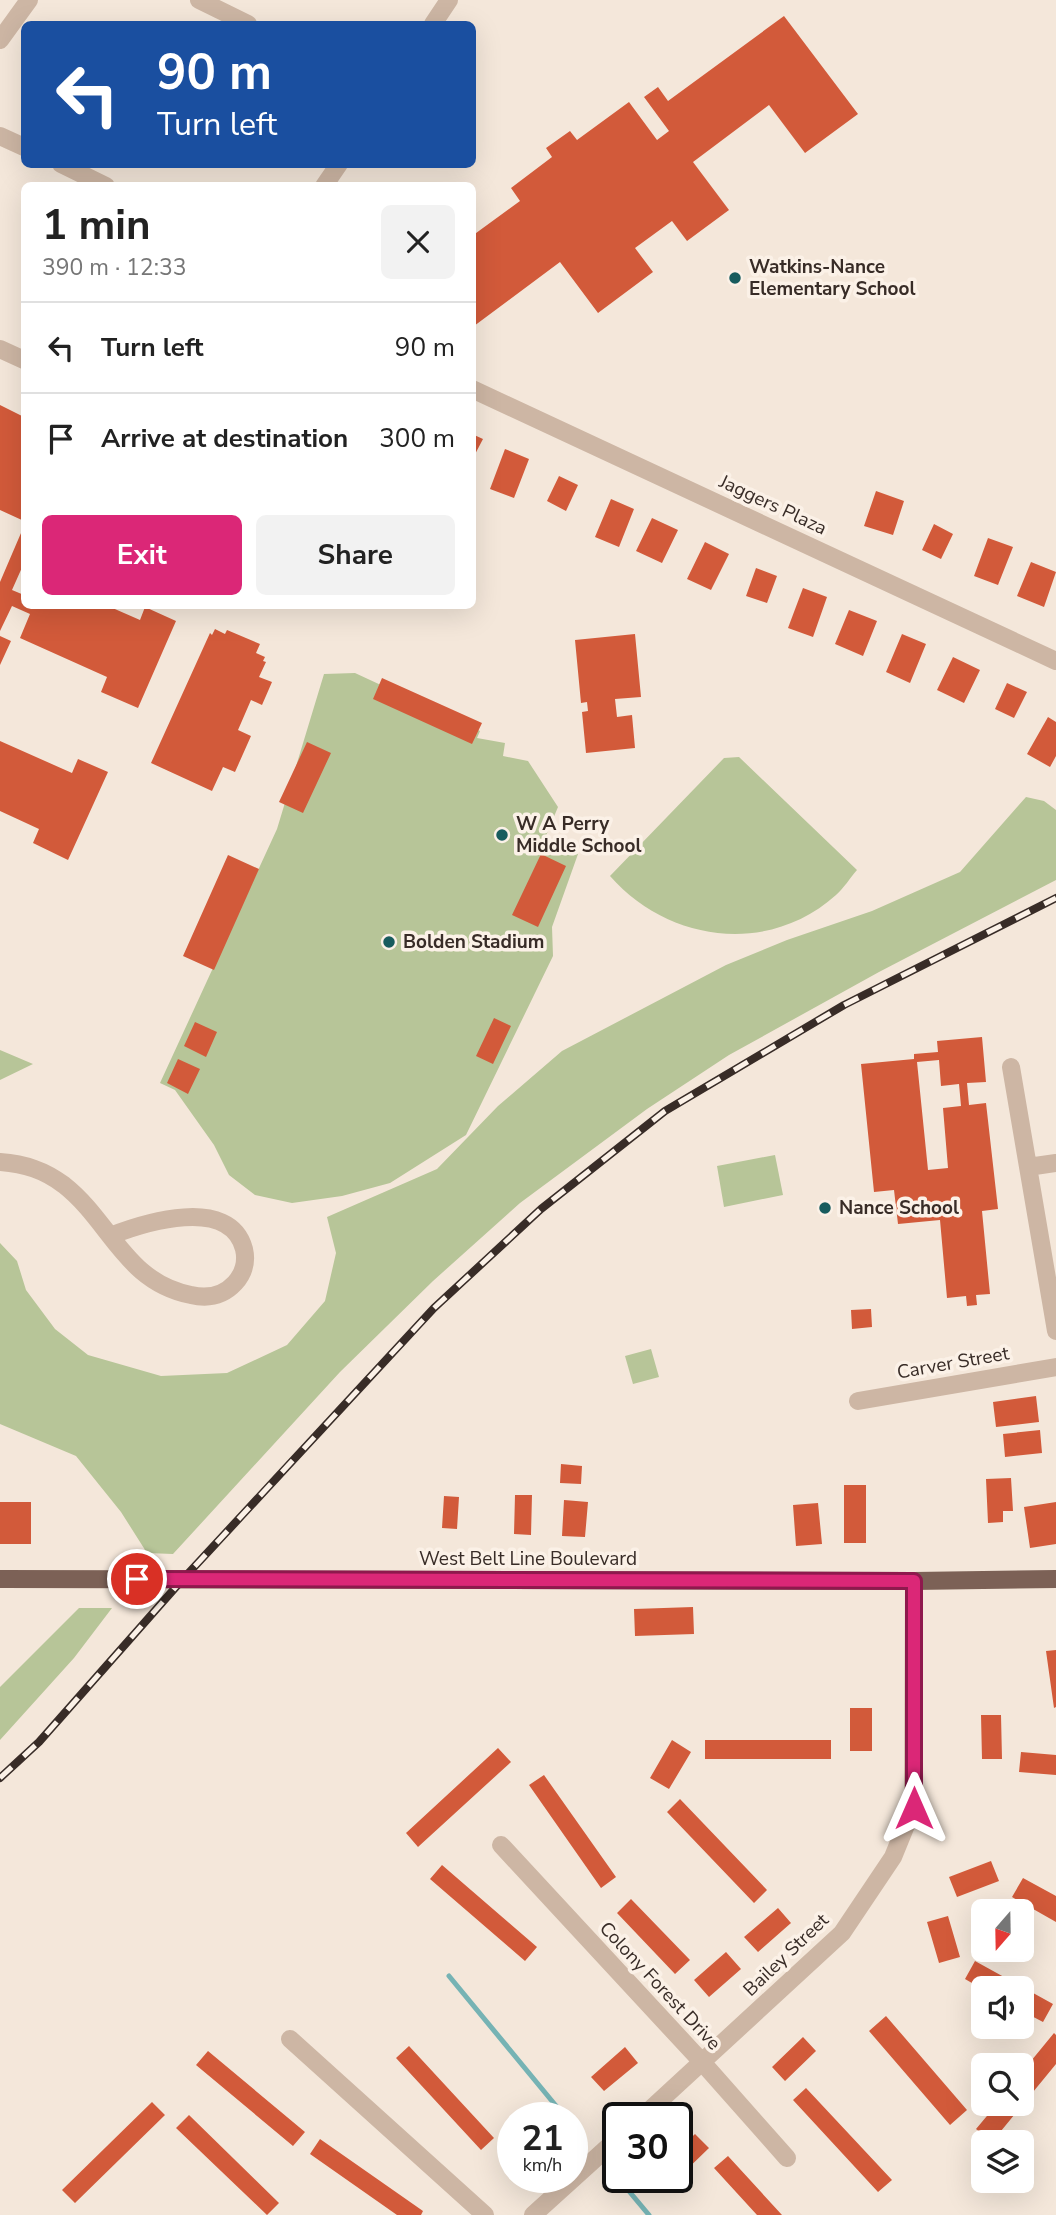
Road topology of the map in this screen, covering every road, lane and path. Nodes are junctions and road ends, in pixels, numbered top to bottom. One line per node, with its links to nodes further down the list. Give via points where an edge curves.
1 (29, 0): 6 (street)
2 (199, 0): 4 (street)
3 (449, 0): 5 (street)
4 (242, 21)
5 (435, 21)
6 (0, 40)
7 (0, 136): 8 (street)
8 (21, 146)
9 (69, 168): 10 (street)
10 (98, 182)
11 (0, 349): 12 (street)
12 (21, 359)
13 (476, 391): 14 (street, Jaggers Plaza)
14 (1056, 660)
15 (1011, 1067): 18 (street)
16 (0, 1162): 19 (street, via 30,1166 53,1177)
17 (1056, 1163): 18 (street)
18 (1028, 1167): 20 (street)
19 (110, 1236): 19 (street, via 140,1271 186,1294 218,1295 234,1284 244,1268 244,1252 236,1235 205,1217 146,1222)
20 (1056, 1331)
21 (1056, 1367): 22 (street, Carver Street)
22 (858, 1401)
23 (0, 1579): 25 (main road, West Belt Line Boulevard)
24 (1056, 1579): 25 (main road, West Belt Line Boulevard)
25 (914, 1581): 28 (street, Bailey Street, via 914,1808 893,1857 842,1933)
26 (501, 1845): 28 (street, Colony Forest Drive)
27 (290, 2039): 32 (street)
28 (702, 2062): 29 (street, Bailey Street); 31 (street, Colony Forest Drive)
29 (658, 2102)
30 (602, 2152): 33 (street)
31 (787, 2158)
32 (485, 2215)
33 (533, 2215)

